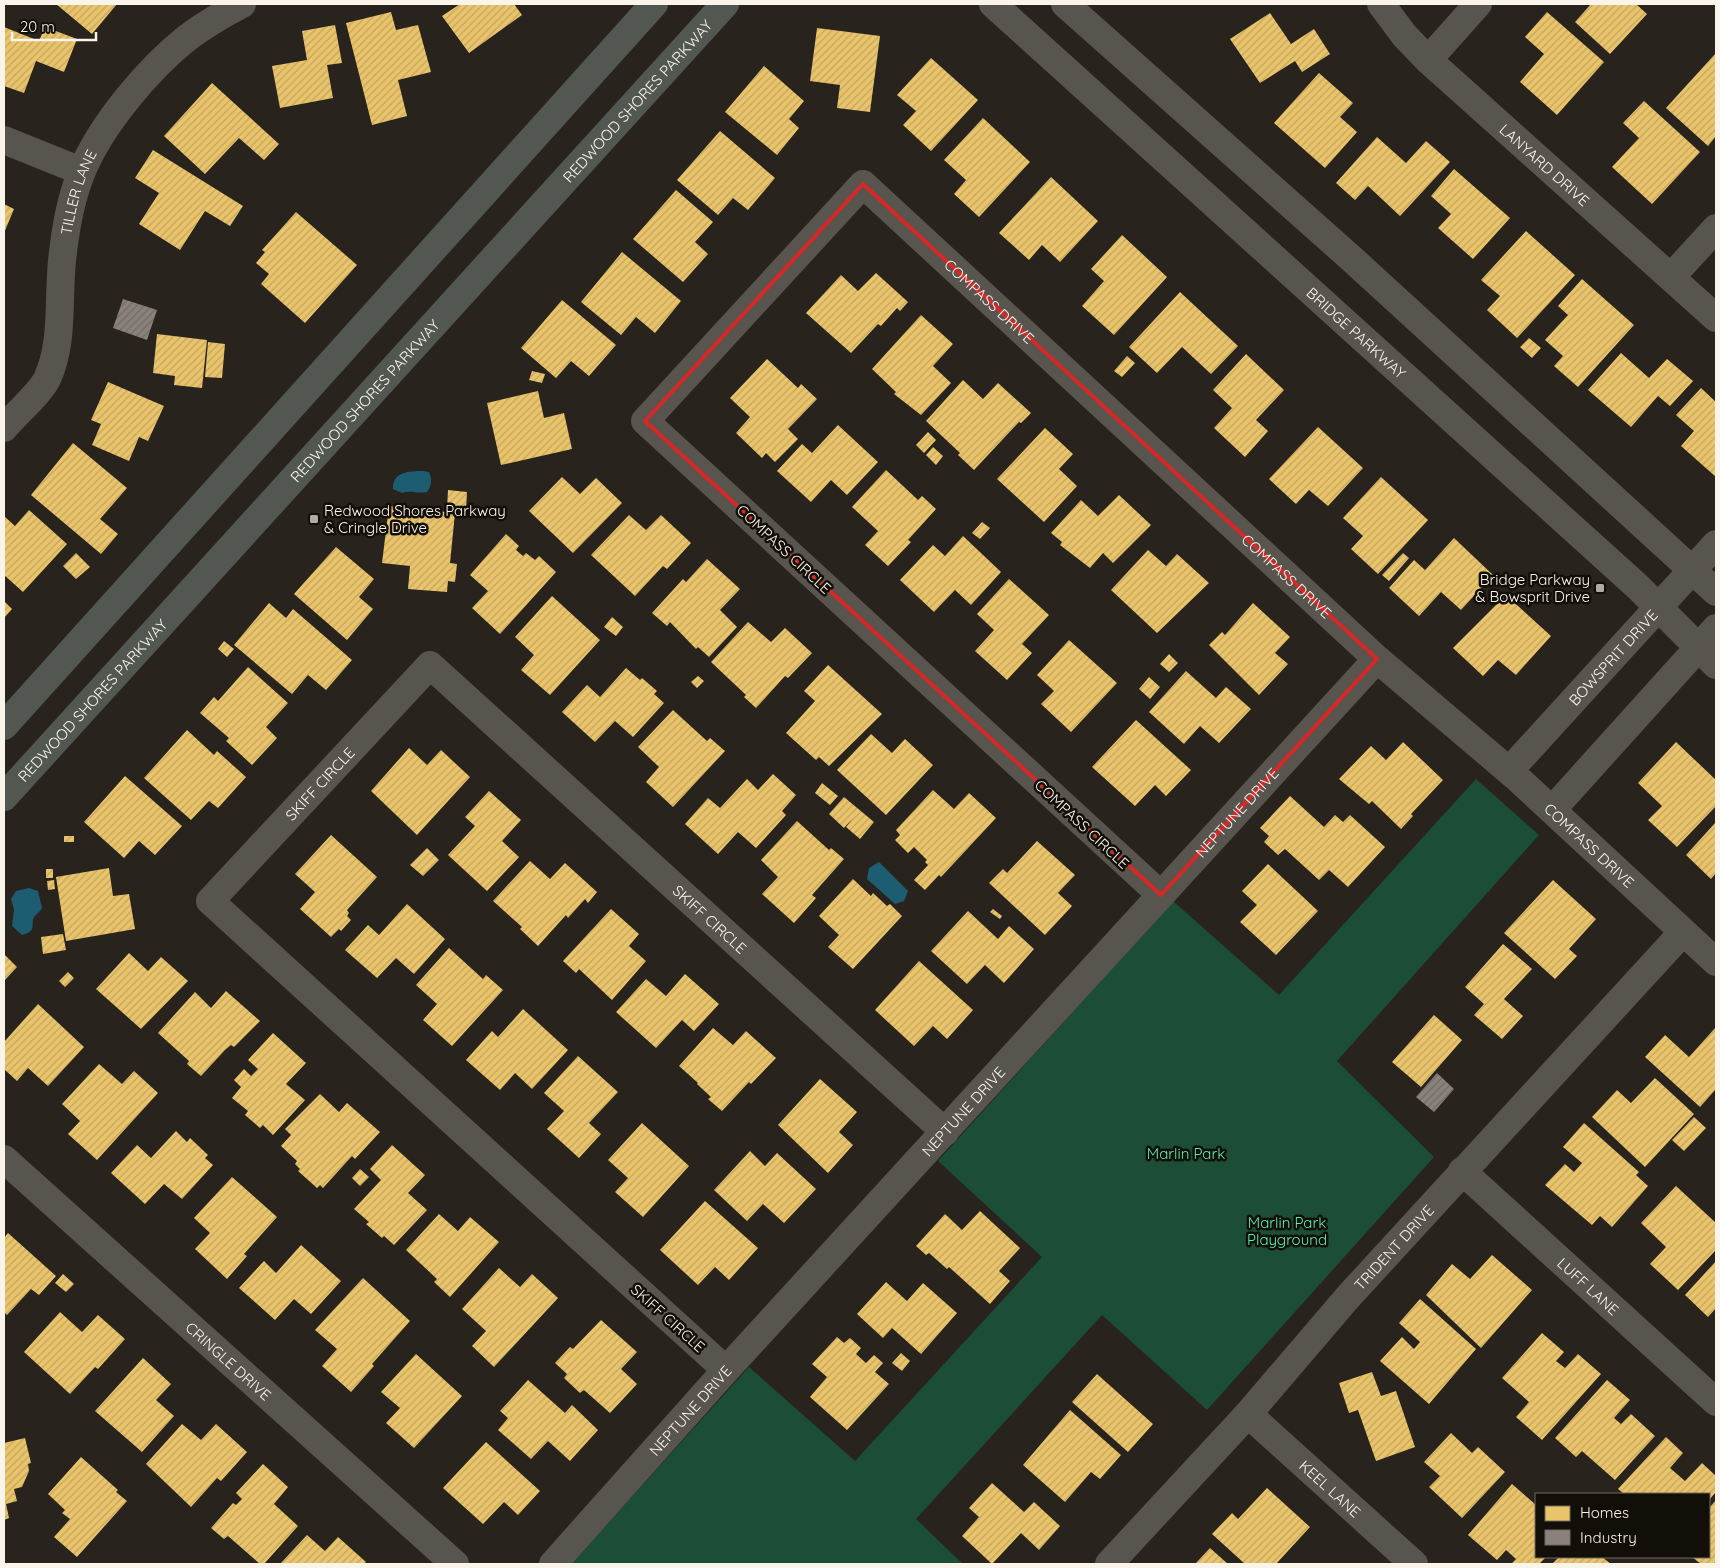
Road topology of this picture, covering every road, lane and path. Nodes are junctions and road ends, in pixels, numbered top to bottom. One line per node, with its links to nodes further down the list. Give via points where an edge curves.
1 (242, 4): 10 (street, TILLER LANE, via 187,38 150,73 102,131)
2 (654, 4): 22 (main road)
3 (725, 4): 24 (main road, REDWOOD SHORES PARKWAY)
4 (993, 4): 19 (street, BRIDGE PARKWAY)
5 (1065, 4): 17 (street)
6 (1381, 4): 8 (street, LANYARD DRIVE)
7 (1478, 4): 8 (street)
8 (1428, 60): 13 (street, LANYARD DRIVE)
9 (4, 140): 10 (street)
10 (81, 172): 15 (street, TILLER LANE, via 63,252 56,352 46,381)
11 (863, 184): 21 (street, COMPASS DRIVE); 26 (street, COMPASS CIRCLE, via 645,421)
12 (1716, 228): 13 (street)
13 (1672, 276): 14 (street, LANYARD DRIVE)
14 (1716, 318)
15 (4, 428)
16 (1716, 544): 17 (street, BOWSPRIT DRIVE)
17 (1693, 570): 18 (street); 19 (street, BOWSPRIT DRIVE)
18 (1716, 592)
19 (1659, 607): 20 (street, BRIDGE PARKWAY); 23 (street, BOWSPRIT DRIVE)
20 (1711, 646): 25 (street)
21 (1376, 659): 23 (street, COMPASS DRIVE); 26 (street, NEPTUNE DRIVE)
22 (4, 726)
23 (1509, 771): 25 (street, COMPASS DRIVE)
24 (4, 797)
25 (1552, 810): 27 (street, COMPASS DRIVE)
26 (1161, 895): 29 (street, NEPTUNE DRIVE)
27 (1683, 932): 28 (street, COMPASS DRIVE); 31 (street, TRIDENT DRIVE)
28 (1716, 962)
29 (945, 1132): 32 (street, NEPTUNE DRIVE); 32 (street, SKIFF CIRCLE, via 430,665 216,894 210,901)
30 (4, 1159): 35 (street, CRINGLE DRIVE)
31 (1462, 1171): 33 (street, LUFF LANE); 34 (street, TRIDENT DRIVE)
32 (726, 1370): 36 (street, NEPTUNE DRIVE)
33 (1716, 1402)
34 (1248, 1414): 37 (street, TRIDENT DRIVE); 38 (street, KEEL LANE)
35 (455, 1564)
36 (553, 1564)
37 (1109, 1564)
38 (1414, 1564)

